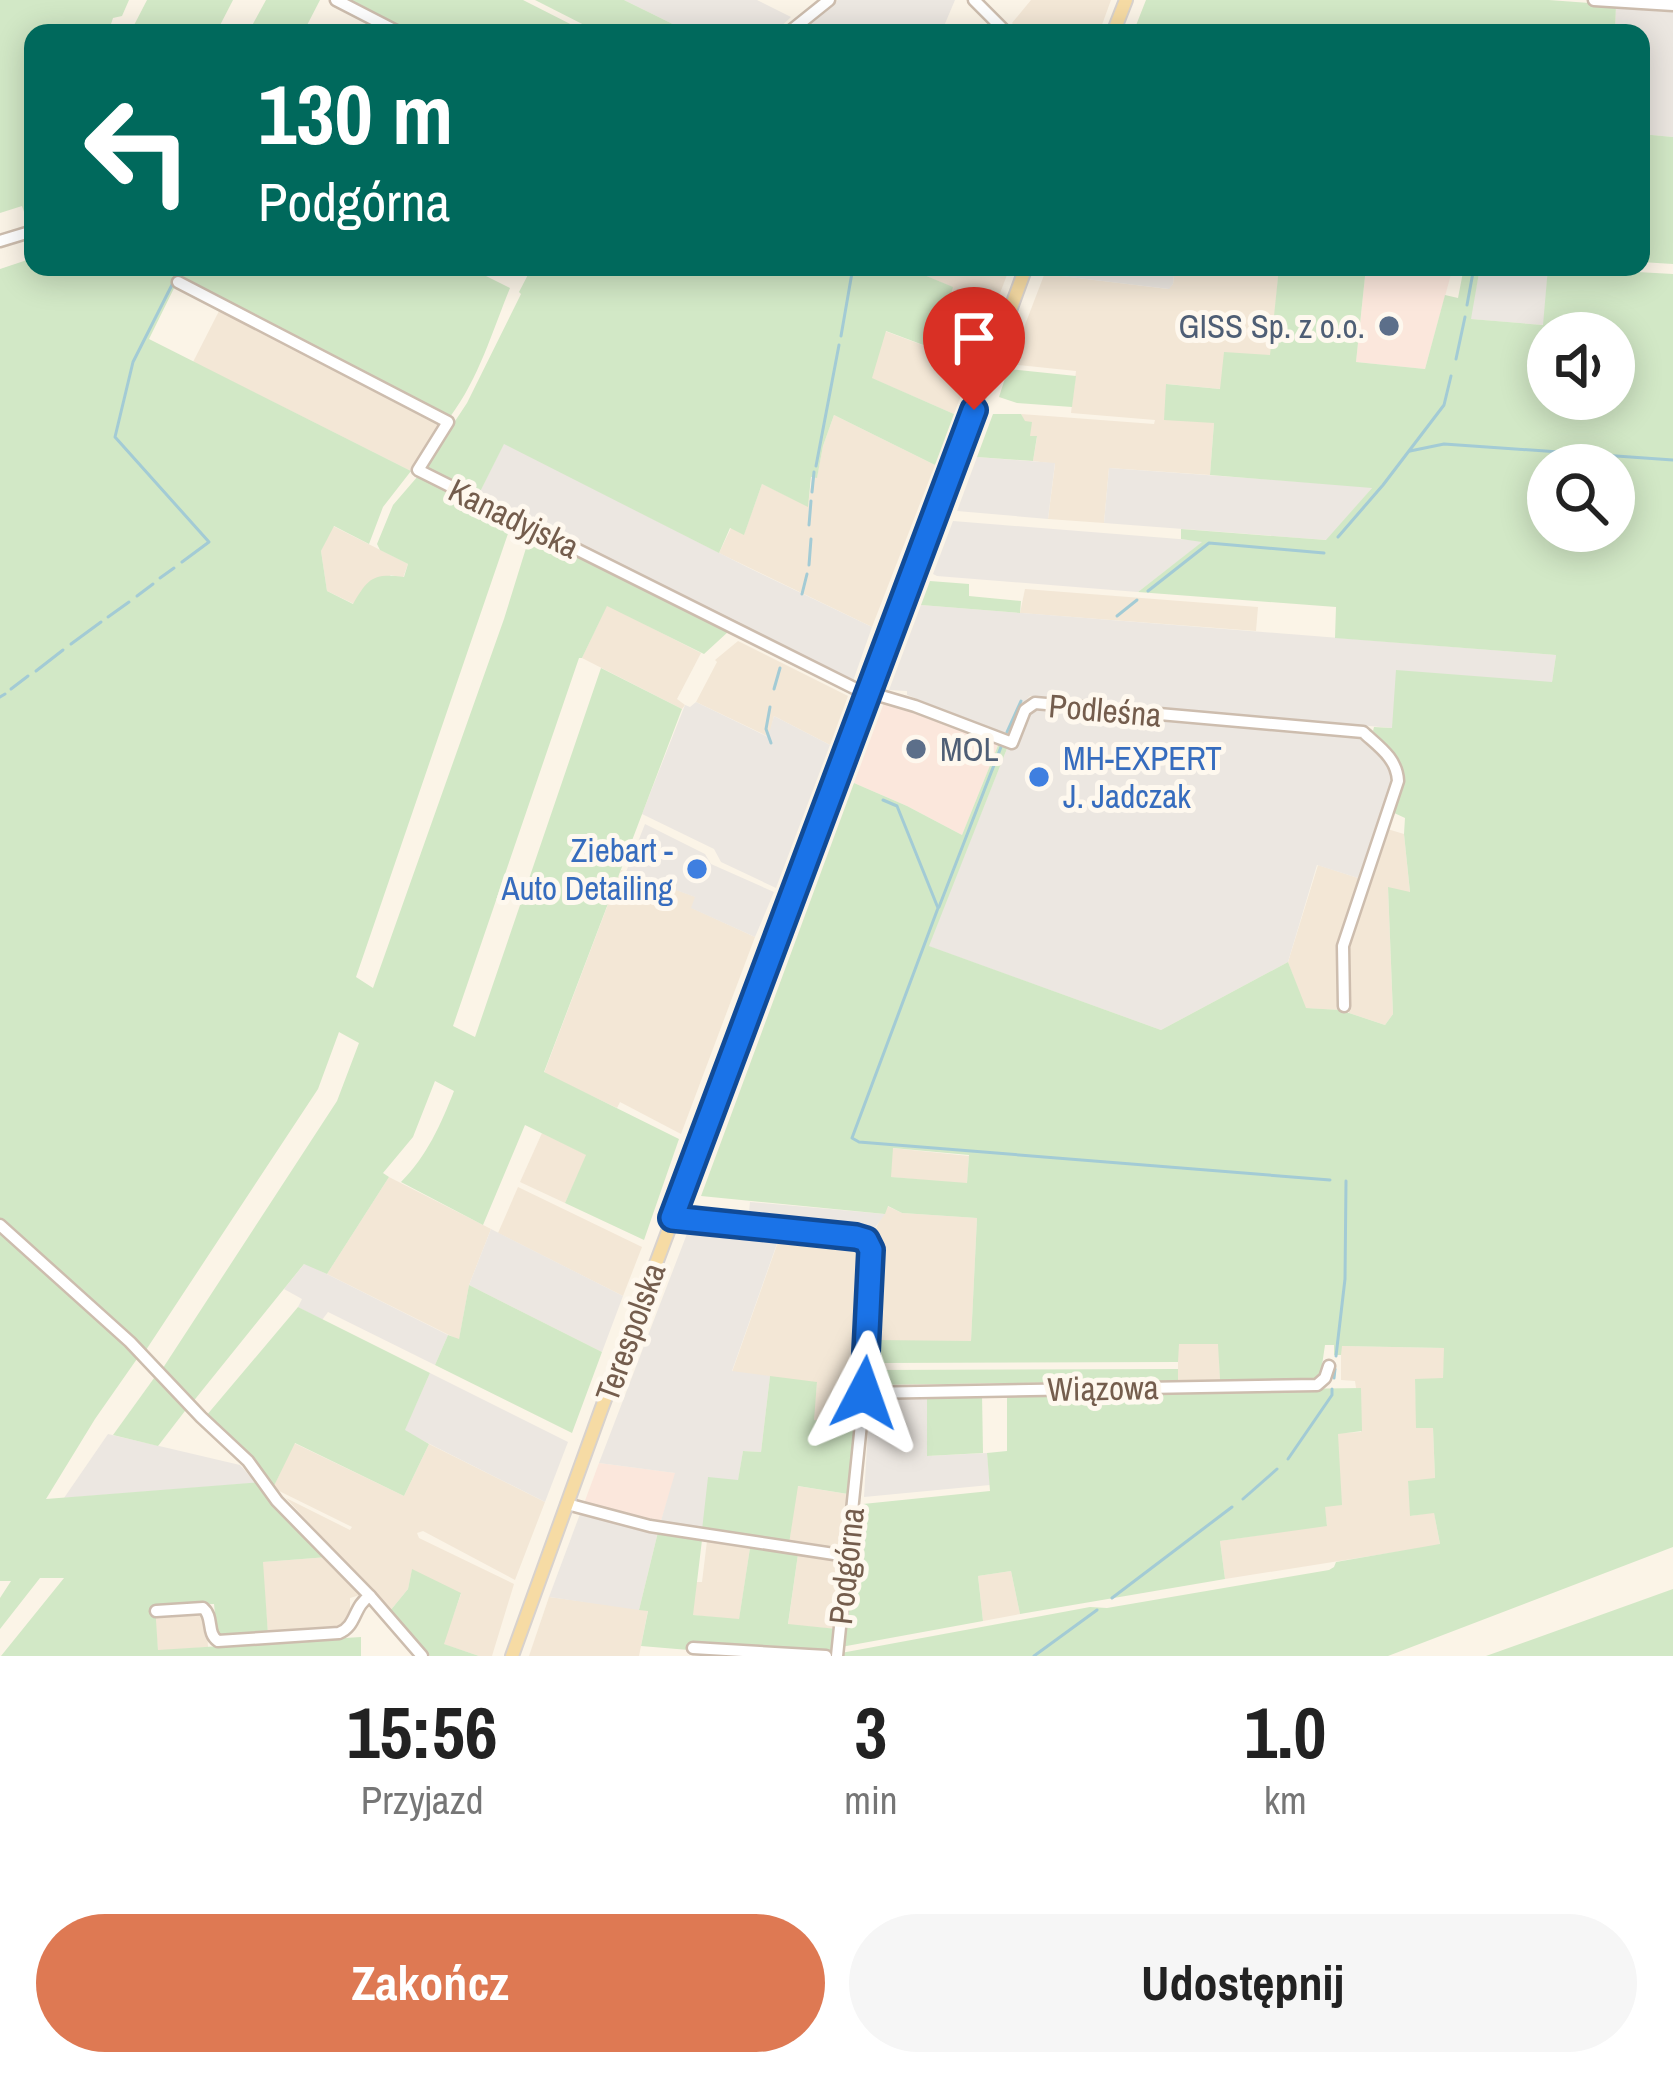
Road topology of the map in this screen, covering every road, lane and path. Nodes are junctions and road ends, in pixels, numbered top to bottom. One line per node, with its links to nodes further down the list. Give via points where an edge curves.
1 (336, 0): 6 (street)
2 (829, 0): 7 (street)
3 (974, 0): 8 (street)
4 (1594, 0): 5 (street)
5 (1673, 5)
6 (383, 24)
7 (799, 24)
8 (998, 24)
9 (1023, 276): 11 (main road, Terespolska)
10 (178, 282): 11 (street, Kanadyjska, via 448,422 418,470)
11 (870, 693): 12 (street, Podleśna, via 1012,742 1036,703 1363,732 1390,757 1398,781 1343,946); 13 (main road, Terespolska)
12 (1344, 1006)
13 (672, 1218): 16 (street, Podgórna, via 866,1240); 17 (main road, Terespolska)
14 (0, 1226): 19 (street, via 130,1342)
15 (1329, 1366): 16 (street, Wiązowa, via 1317,1385)
16 (864, 1393): 18 (street, Podgórna)
17 (566, 1504): 18 (street, via 650,1526); 23 (main road, Terespolska)
18 (847, 1556): 25 (street, Podgórna)
19 (370, 1596): 20 (street, via 339,1634 218,1640 202,1609); 22 (street)
20 (156, 1611)
21 (693, 1648): 24 (street)
22 (422, 1656)
23 (512, 1656)
24 (826, 1656)
25 (837, 1656)

